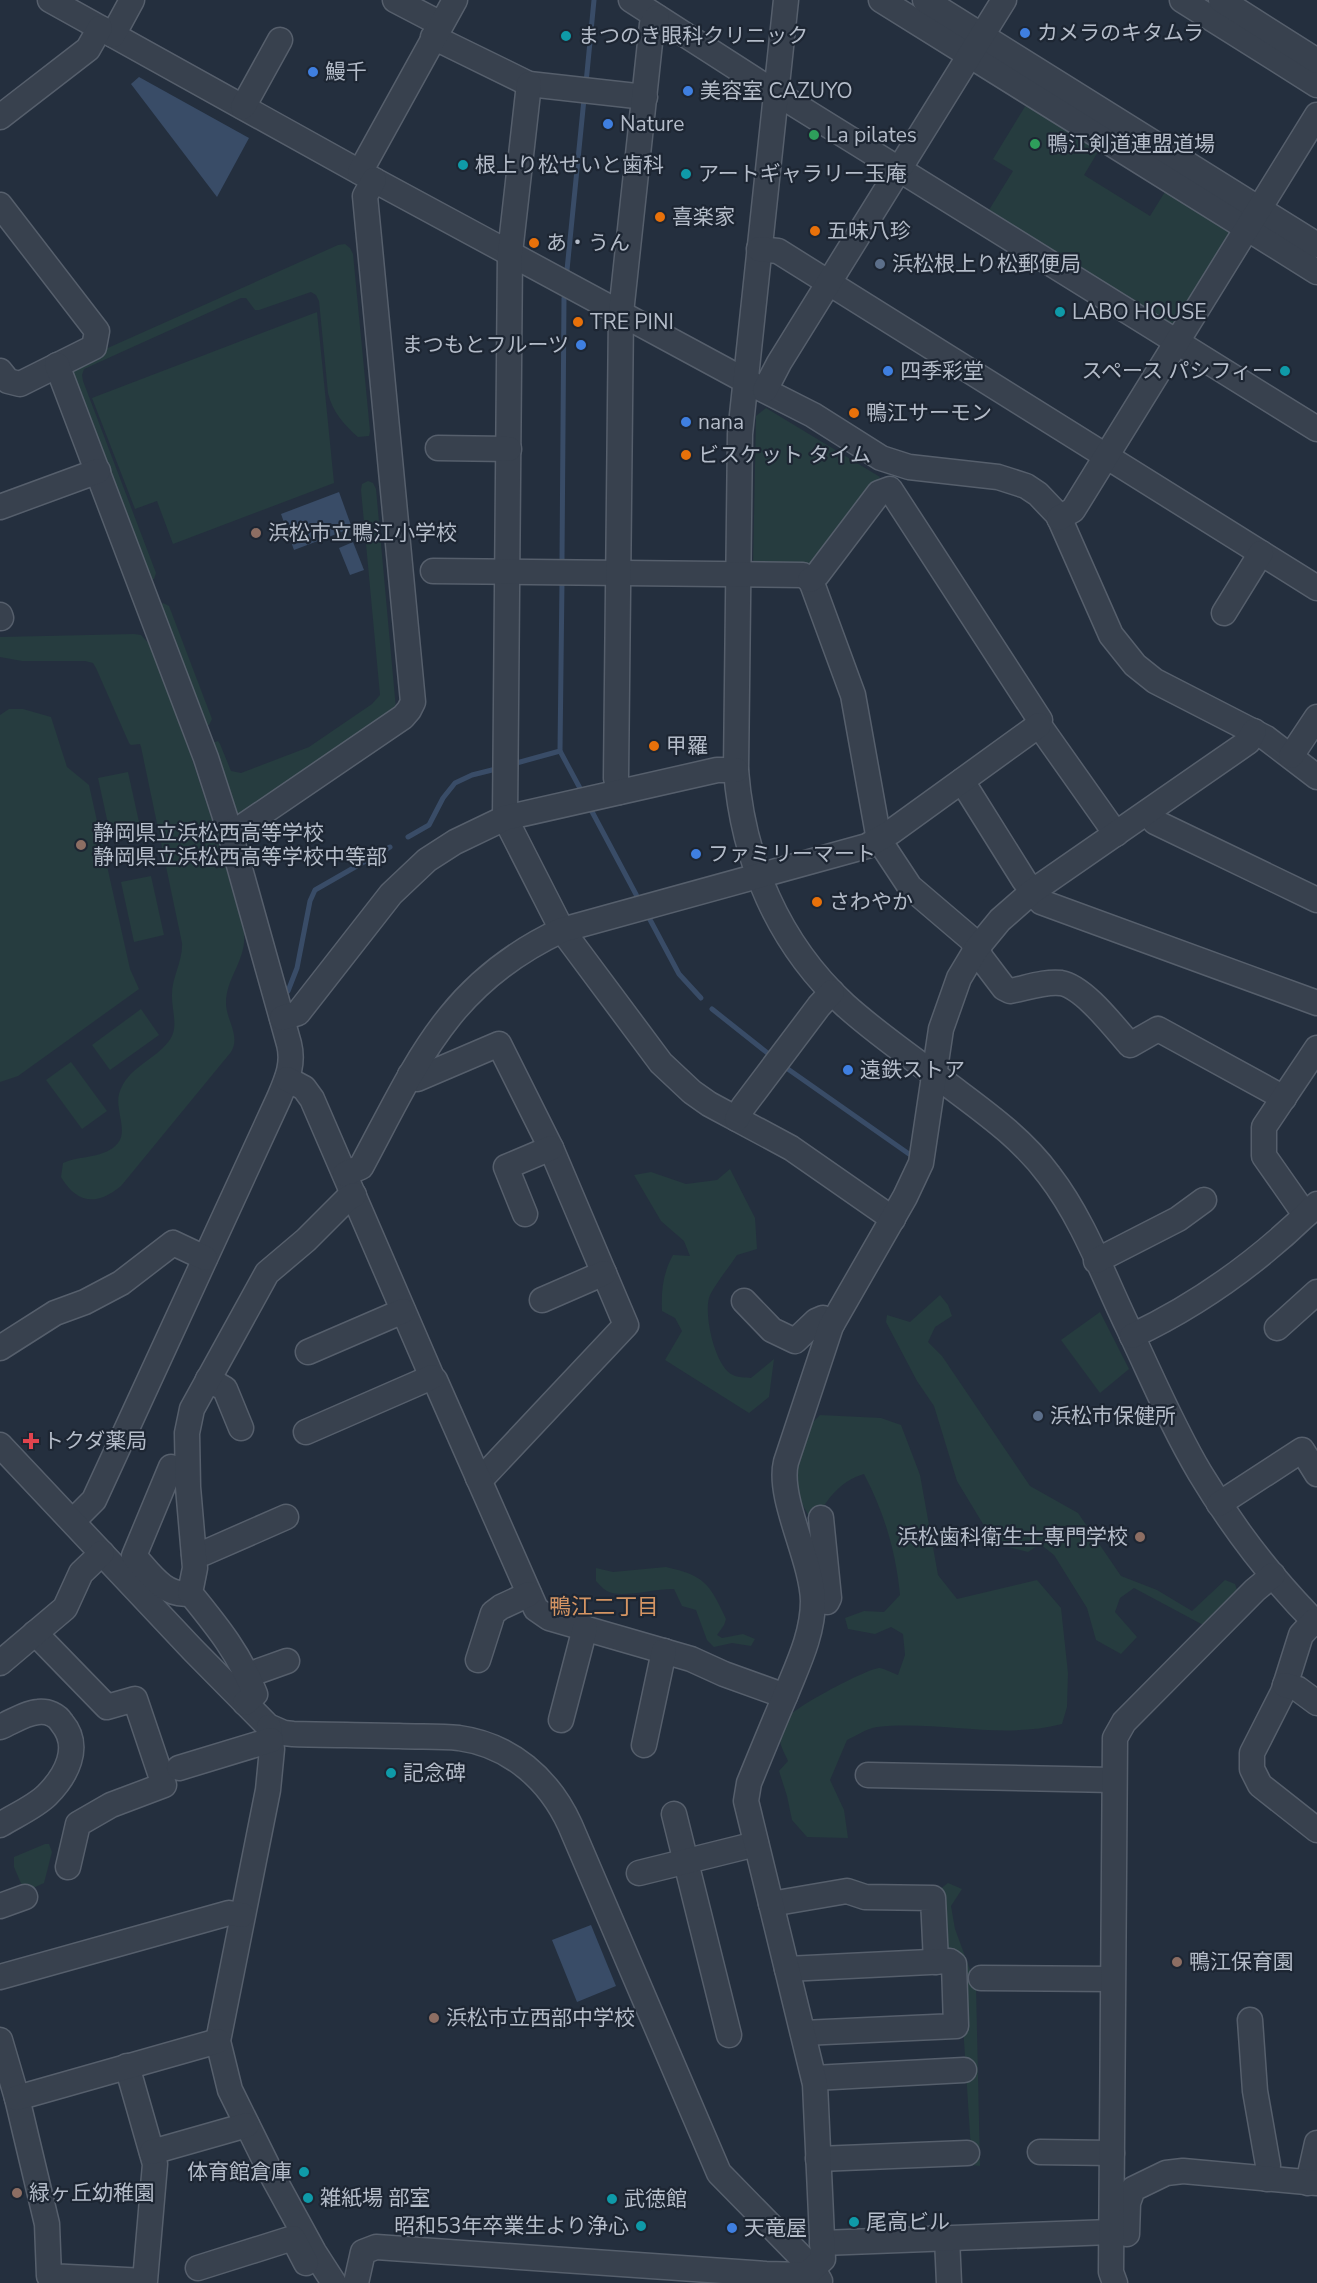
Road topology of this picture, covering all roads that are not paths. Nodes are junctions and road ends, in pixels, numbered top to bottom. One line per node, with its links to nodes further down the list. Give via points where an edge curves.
1 (50, 0): 13 (street)
2 (132, 0): 13 (street)
3 (394, 0): 14 (street)
4 (455, 0): 14 (street)
5 (631, 0): 12 (street)
6 (786, 0): 20 (street)
7 (881, 0): 16 (street)
8 (925, 0): 16 (street)
9 (1004, 0): 16 (street)
10 (1182, 0): 19 (street)
11 (1221, 0): 17 (street)
12 (657, 17): 20 (street); 21 (street, via 652,24)
13 (106, 31): 22 (street); 24 (street)
14 (437, 31): 18 (street); 26 (street)
15 (280, 40): 22 (street)
16 (976, 45): 25 (street); 28 (street)
17 (1317, 61)
18 (529, 84): 21 (street); 31 (street)
19 (1317, 86)
20 (776, 92): 25 (street); 30 (street)
21 (645, 97): 34 (street)
22 (243, 107): 26 (street)
23 (1317, 115): 28 (street)
24 (0, 117)
25 (900, 168): 33 (street); 35 (street)
26 (367, 176): 31 (street); 64 (street, via 365,196 413,702 403,717)
27 (0, 205): 36 (street, via 97,331 94,347)
28 (1253, 219): 29 (street); 32 (street); 35 (street)
29 (1317, 245)
30 (759, 249): 33 (street, via 778,251); 38 (street)
31 (510, 253): 34 (street); 41 (street)
32 (1317, 272)
33 (828, 283): 38 (street, via 774,372); 42 (street)
34 (621, 313): 38 (street); 49 (street)
35 (1177, 342): 39 (street); 42 (street)
36 (57, 365): 37 (street, via 20,384 8,381); 43 (street)
37 (0, 371)
38 (755, 385): 45 (street, via 813,414 881,458 909,466 1012,480 1038,494); 50 (street, via 740,434)
39 (1317, 429)
40 (438, 448): 41 (street)
41 (508, 449): 48 (street)
42 (1106, 456): 45 (street, via 1072,510); 46 (street)
43 (98, 471): 44 (street); 64 (street, via 194,724)
44 (0, 507)
45 (1059, 518): 56 (street, via 1111,634 1126,656 1155,681)
46 (1261, 553): 52 (street); 53 (street)
47 (433, 571): 48 (street)
48 (507, 572): 49 (street); 63 (street)
49 (618, 573): 50 (street); 61 (street)
50 (738, 575): 51 (street, via 796,574); 58 (street)
51 (810, 580): 55 (street, via 879,493 890,489 1040,720); 66 (street, via 853,695)
52 (1317, 588)
53 (1224, 613)
54 (1317, 717): 57 (street)
55 (1039, 725): 60 (street); 65 (street)
56 (1254, 731): 57 (street); 62 (street, via 1248,742)
57 (1291, 756): 59 (street)
58 (736, 770): 61 (street, via 717,770); 67 (street, via 742,822)
59 (1317, 777)
60 (962, 781): 66 (street); 68 (street)
61 (619, 792): 63 (street)
62 (1148, 812): 65 (street); 69 (street, via 1155,822)
63 (505, 818): 70 (street); 74 (street, via 454,842 415,871 381,906 298,1013)
64 (230, 832): 74 (street)
65 (1116, 834): 68 (street)
66 (879, 840): 67 (street); 71 (street, via 910,887 971,939)
67 (758, 877): 70 (street); 72 (street, via 793,945)
68 (1033, 891): 71 (street, via 1000,920); 73 (street, via 1041,902)
69 (1317, 900)
70 (562, 930): 76 (street, via 525,949 476,986 435,1033); 80 (street, via 661,1063 692,1092)
71 (976, 949): 77 (street, via 946,1011); 79 (street, via 1010,991 1052,983 1069,986 1099,1010 1130,1045 1158,1029)
72 (832, 992): 77 (street); 80 (street)
73 (1317, 1003)
74 (282, 1018): 78 (street, via 291,1052)
75 (1317, 1048): 79 (street)
76 (410, 1075): 81 (street, via 417,1079 499,1044); 82 (street)
77 (935, 1075): 86 (street, via 924,1154); 88 (street, via 1000,1124 1034,1156 1062,1193)
78 (287, 1079): 82 (street, via 309,1093); 87 (street)
79 (1284, 1098): 84 (street, via 1264,1127 1264,1156)
80 (737, 1119): 86 (street, via 807,1158)
81 (551, 1148): 85 (street, via 506,1167); 89 (street)
82 (350, 1185): 93 (street); 100 (street, via 347,1199 267,1273)
83 (1204, 1200): 88 (street, via 1178,1219)
84 (1312, 1209): 96 (street, via 1282,1239 1225,1284)
85 (525, 1214)
86 (893, 1219): 94 (street)
87 (205, 1258): 97 (street, via 173,1243 128,1279 55,1313); 110 (street, via 94,1500)
88 (1096, 1260): 96 (street)
89 (604, 1273): 91 (street); 106 (street, via 626,1325)
90 (1317, 1292): 95 (street)
91 (542, 1300)
92 (744, 1301): 94 (street, via 772,1330 795,1341 816,1321 823,1318)
93 (403, 1311): 98 (street); 99 (street)
94 (832, 1324): 116 (street, via 784,1471 812,1585)
95 (1277, 1328)
96 (1132, 1336): 107 (street, via 1185,1446)
97 (0, 1348)
98 (308, 1352)
99 (432, 1377): 102 (street); 106 (street)
100 (208, 1379): 101 (street, via 225,1389); 112 (street, via 192,1409 187,1433)
101 (241, 1428)
102 (306, 1432)
103 (0, 1445): 110 (street)
104 (171, 1467): 114 (street, via 134,1556 164,1588 181,1595)
105 (1317, 1474): 107 (street, via 1302,1450)
106 (478, 1478): 115 (street)
107 (1219, 1504): 113 (street)
108 (286, 1517): 112 (street)
109 (821, 1518): 116 (street, via 829,1598 819,1623)
110 (73, 1521): 111 (street)
111 (102, 1553): 119 (street, via 81,1573 65,1608); 127 (street)
112 (194, 1554): 114 (street)
113 (1273, 1575): 117 (street); 135 (street, via 1124,1722 1115,1738)
114 (190, 1593): 124 (street, via 228,1640)
115 (529, 1594): 118 (street, via 542,1615); 121 (street, via 493,1613)
116 (811, 1622): 126 (street)
117 (1316, 1623): 125 (street, via 1301,1635)
118 (585, 1628): 120 (street); 129 (street)
119 (35, 1633): 123 (street); 141 (street, via 107,1707 135,1699 164,1785 111,1805 78,1824)
120 (664, 1651): 126 (street); 132 (street)
121 (478, 1660)
122 (287, 1661): 124 (street)
123 (0, 1663)
124 (248, 1675): 127 (street, via 255,1694)
125 (1285, 1685): 128 (street); 138 (street, via 1255,1744 1252,1770 1266,1791)
126 (785, 1696): 139 (street, via 747,1792)
127 (245, 1703): 131 (street)
128 (1317, 1703)
129 (561, 1720)
130 (0, 1727): 137 (street, via 31,1713 50,1713 58,1717 69,1733 72,1753 65,1771 46,1796)
131 (270, 1734): 133 (street); 146 (street, via 268,1790); 174 (street, via 460,1738 506,1754 545,1783 570,1825 718,2174)
132 (644, 1744)
133 (178, 1768)
134 (868, 1775): 135 (street)
135 (1113, 1780): 151 (street)
136 (674, 1814): 140 (street)
137 (0, 1825)
138 (1317, 1830)
139 (756, 1844): 140 (street); 144 (street)
140 (686, 1862): 142 (street); 154 (street)
141 (68, 1867)
142 (639, 1873)
143 (25, 1897): 145 (street)
144 (771, 1904): 147 (street, via 847,1891 865,1897 933,1898); 148 (street)
145 (0, 1906)
146 (242, 1916): 149 (street, via 229,1913); 156 (street)
147 (936, 1962): 148 (street); 153 (street, via 954,1964 956,2026)
148 (787, 1969): 153 (street)
149 (0, 1977)
150 (981, 1978): 151 (street)
151 (1112, 1979): 166 (street)
152 (1250, 2020): 168 (street)
153 (803, 2033): 159 (street)
154 (729, 2035)
155 (0, 2040): 160 (street)
156 (218, 2041): 157 (street); 161 (street, via 230,2090)
157 (127, 2066): 160 (street); 163 (street)
158 (964, 2070): 159 (street)
159 (814, 2078): 167 (street)
160 (16, 2097): 163 (street, via 47,2224 49,2276 145,2281 155,2164)
161 (247, 2125): 163 (street); 176 (street)
162 (1317, 2143): 169 (street)
163 (152, 2152)
164 (1040, 2152): 166 (street)
165 (967, 2153): 167 (street)
166 (1112, 2153): 170 (street)
167 (818, 2159): 172 (street)
168 (1267, 2179): 169 (street); 180 (street, via 1177,2171 1133,2189 1128,2203)
169 (1313, 2183)
170 (1111, 2232): 171 (street); 179 (street, via 1111,2272)
171 (947, 2238): 172 (street); 178 (street)
172 (822, 2243): 174 (street, via 823,2259)
173 (209, 2260): 176 (street, via 293,2238 311,2273)
174 (817, 2276): 175 (street)
175 (733, 2277): 177 (street, via 376,2247 363,2252)
176 (327, 2282)
177 (356, 2283)
178 (949, 2283)
179 (1115, 2283)
180 (1125, 2283)

